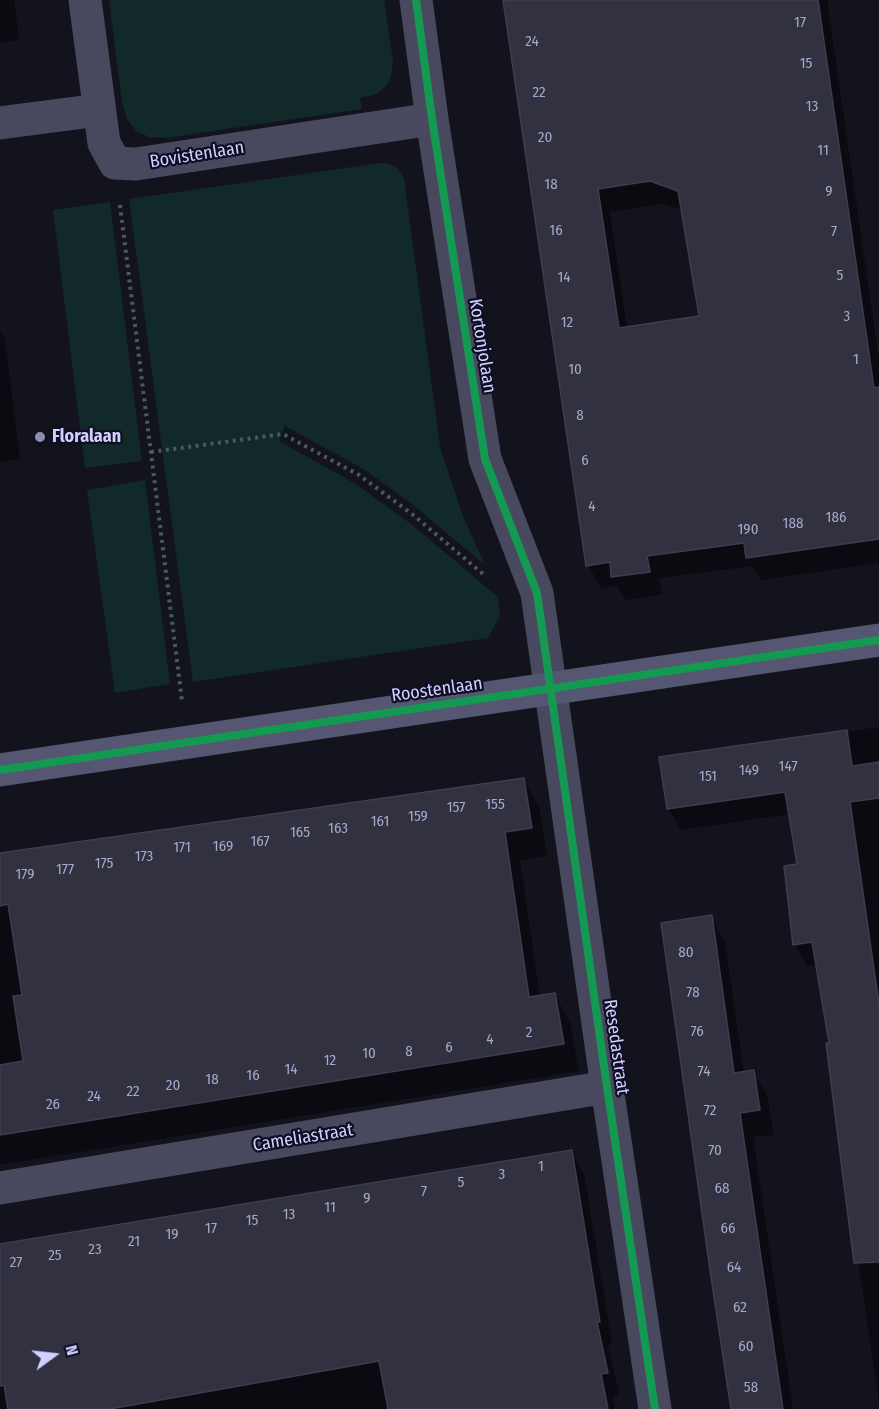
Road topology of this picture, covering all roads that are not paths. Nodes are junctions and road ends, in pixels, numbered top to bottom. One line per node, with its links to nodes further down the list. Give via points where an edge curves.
1 (85, 0): 3 (street)
2 (416, 0): 4 (street, Kortonjolaan)
3 (99, 110): 4 (street, Bovistenlaan, via 104,143 115,163 136,164); 5 (street)
4 (432, 119): 7 (street, Kortonjolaan, via 485,459 537,593)
5 (0, 123)
6 (879, 640): 7 (street, Roostenlaan)
7 (550, 688): 8 (street, Roostenlaan); 9 (street, Resedastraat)
8 (0, 770)
9 (607, 1088): 10 (street, Cameliastraat); 11 (street, Resedastraat)
10 (0, 1188)
11 (655, 1409)

